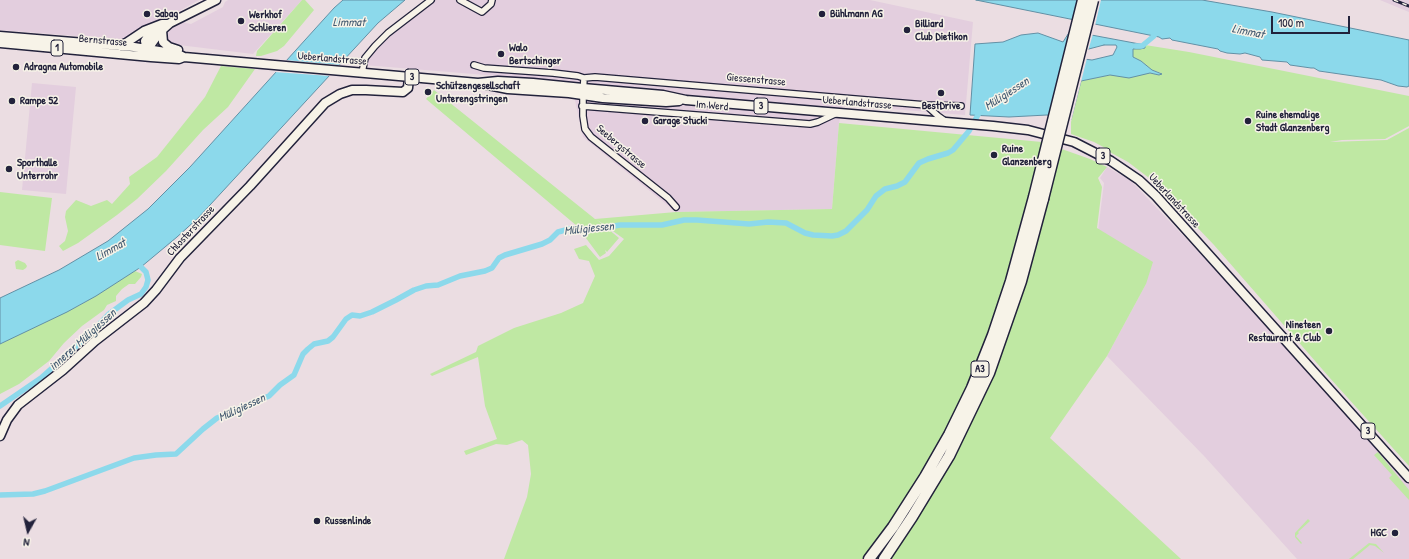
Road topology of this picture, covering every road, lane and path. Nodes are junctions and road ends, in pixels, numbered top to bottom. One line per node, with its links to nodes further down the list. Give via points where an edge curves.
1 (216, 0): 7 (main road, Bernstrasse / 1)
2 (431, 0): 20 (street, via 375,46 365,58)
3 (460, 0): 4 (street, via 482,12)
4 (492, 0)
5 (1083, 0): 29 (highway, A3, bridge)
6 (1093, 0): 29 (highway, A3, bridge)
7 (170, 24): 8 (main road, Bernstrasse, via 162,24); 9 (main road, Bernstrasse / 1)
8 (153, 29): 14 (main road, Bernstrasse, via 144,31); 15 (main road, via 145,42)
9 (162, 30): 15 (main road, Bernstrasse / 1); 18 (main road, via 163,42 178,50)
10 (0, 31): 12 (street)
11 (0, 36): 12 (main road, Bernstrasse / 1)
12 (9, 37): 14 (main road, Bernstrasse / 1)
13 (0, 43): 16 (main road, Bernstrasse / 1)
14 (119, 46): 15 (main road, Bernstrasse / 1)
15 (146, 49): 16 (main road, Bernstrasse / 1); 17 (main road); 18 (main road, Ueberlandstrasse / 3)
16 (133, 55): 17 (main road, Bernstrasse / 3)
17 (152, 57): 18 (main road, Ueberlandstrasse / 3)
18 (184, 57): 20 (main road, Ueberlandstrasse / 3)
19 (474, 65): 22 (street, Giessenstrasse)
20 (362, 73): 21 (main road, Ueberlandstrasse / 3)
21 (409, 77): 23 (main road, Ueberlandstrasse / 3, via 478,83 508,89); 31 (main road, Chlosterstrasse, via 408,88 403,92 352,90 325,103 180,258 144,303 18,406 7,420)
22 (584, 78): 23 (street); 24 (street, Giessenstrasse)
23 (583, 92): 25 (street, Seebergstrasse); 27 (main road, Ueberlandstrasse / 3, via 663,95 686,100)
24 (926, 105): 26 (street, Giessenstrasse); 28 (street)
25 (582, 106): 27 (street, Im Werd, via 810,124); 30 (street, Seebergstrasse, via 585,129 591,137)
26 (961, 106)
27 (837, 113): 28 (main road, Ueberlandstrasse / 3)
28 (945, 122): 32 (main road, Ueberlandstrasse / 3, via 1028,130 1074,142 1111,160 1139,180 1164,204)
29 (1039, 198): 33 (highway, A3, via 993,335 960,413); 36 (highway, A3, via 1021,281 989,373 943,467)
30 (676, 207)
31 (0, 436)
32 (1409, 478)
33 (893, 527): 34 (highway); 35 (highway, A3, via 889,538)
34 (868, 559)
35 (873, 559)
36 (884, 559)

